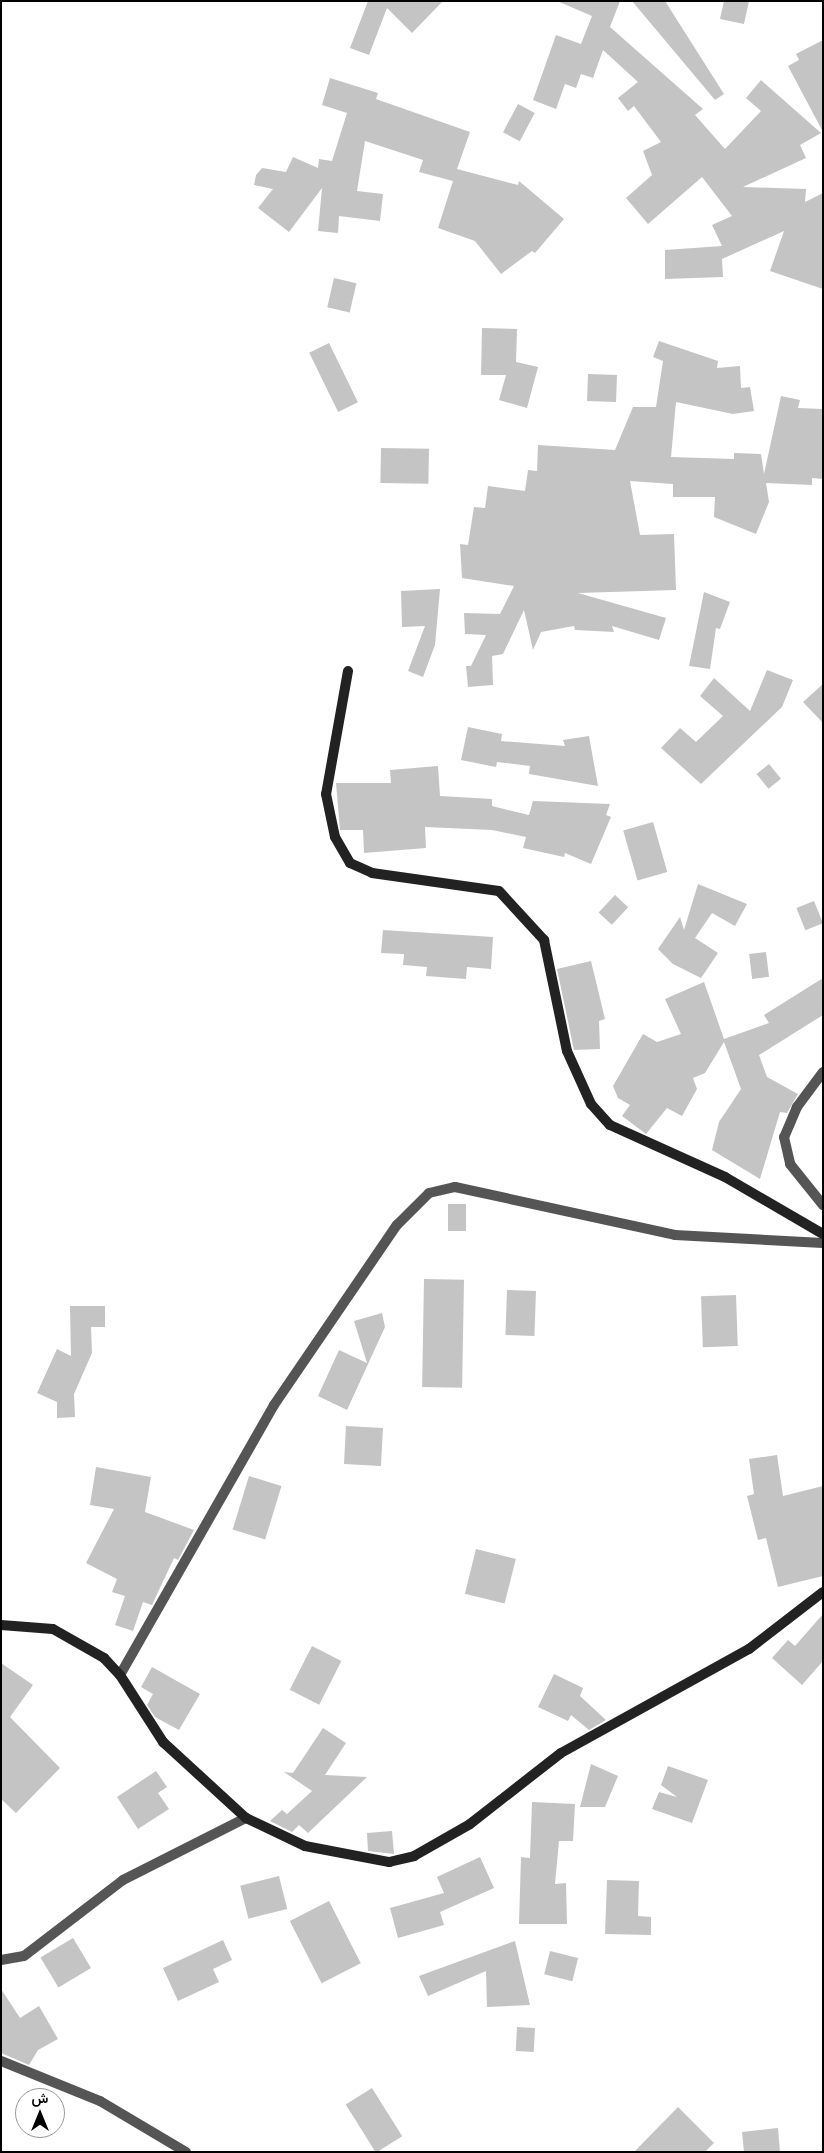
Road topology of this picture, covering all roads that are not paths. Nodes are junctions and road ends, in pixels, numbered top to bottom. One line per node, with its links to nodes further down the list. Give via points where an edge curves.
1 (348, 671): 4 (street, via 326,794 335,837 350,863 372,872 499,891 544,940 567,1051 591,1104 610,1125 725,1177)
2 (823, 1072): 3 (street, via 797,1107 784,1137 790,1164)
3 (823, 1205)
4 (823, 1234)
5 (823, 1243): 8 (street, via 675,1235 455,1187 429,1193 397,1225 274,1405)
6 (823, 1592): 9 (street, via 750,1649 561,1753 470,1824 414,1856 389,1862 305,1846)
7 (1, 1625): 8 (street, via 53,1629 82,1642)
8 (120, 1675): 9 (street, via 163,1742)
9 (246, 1818): 10 (street, via 123,1880 24,1956)
10 (1, 1960)
11 (1, 2061): 12 (street, via 100,2102)
12 (186, 2152)

